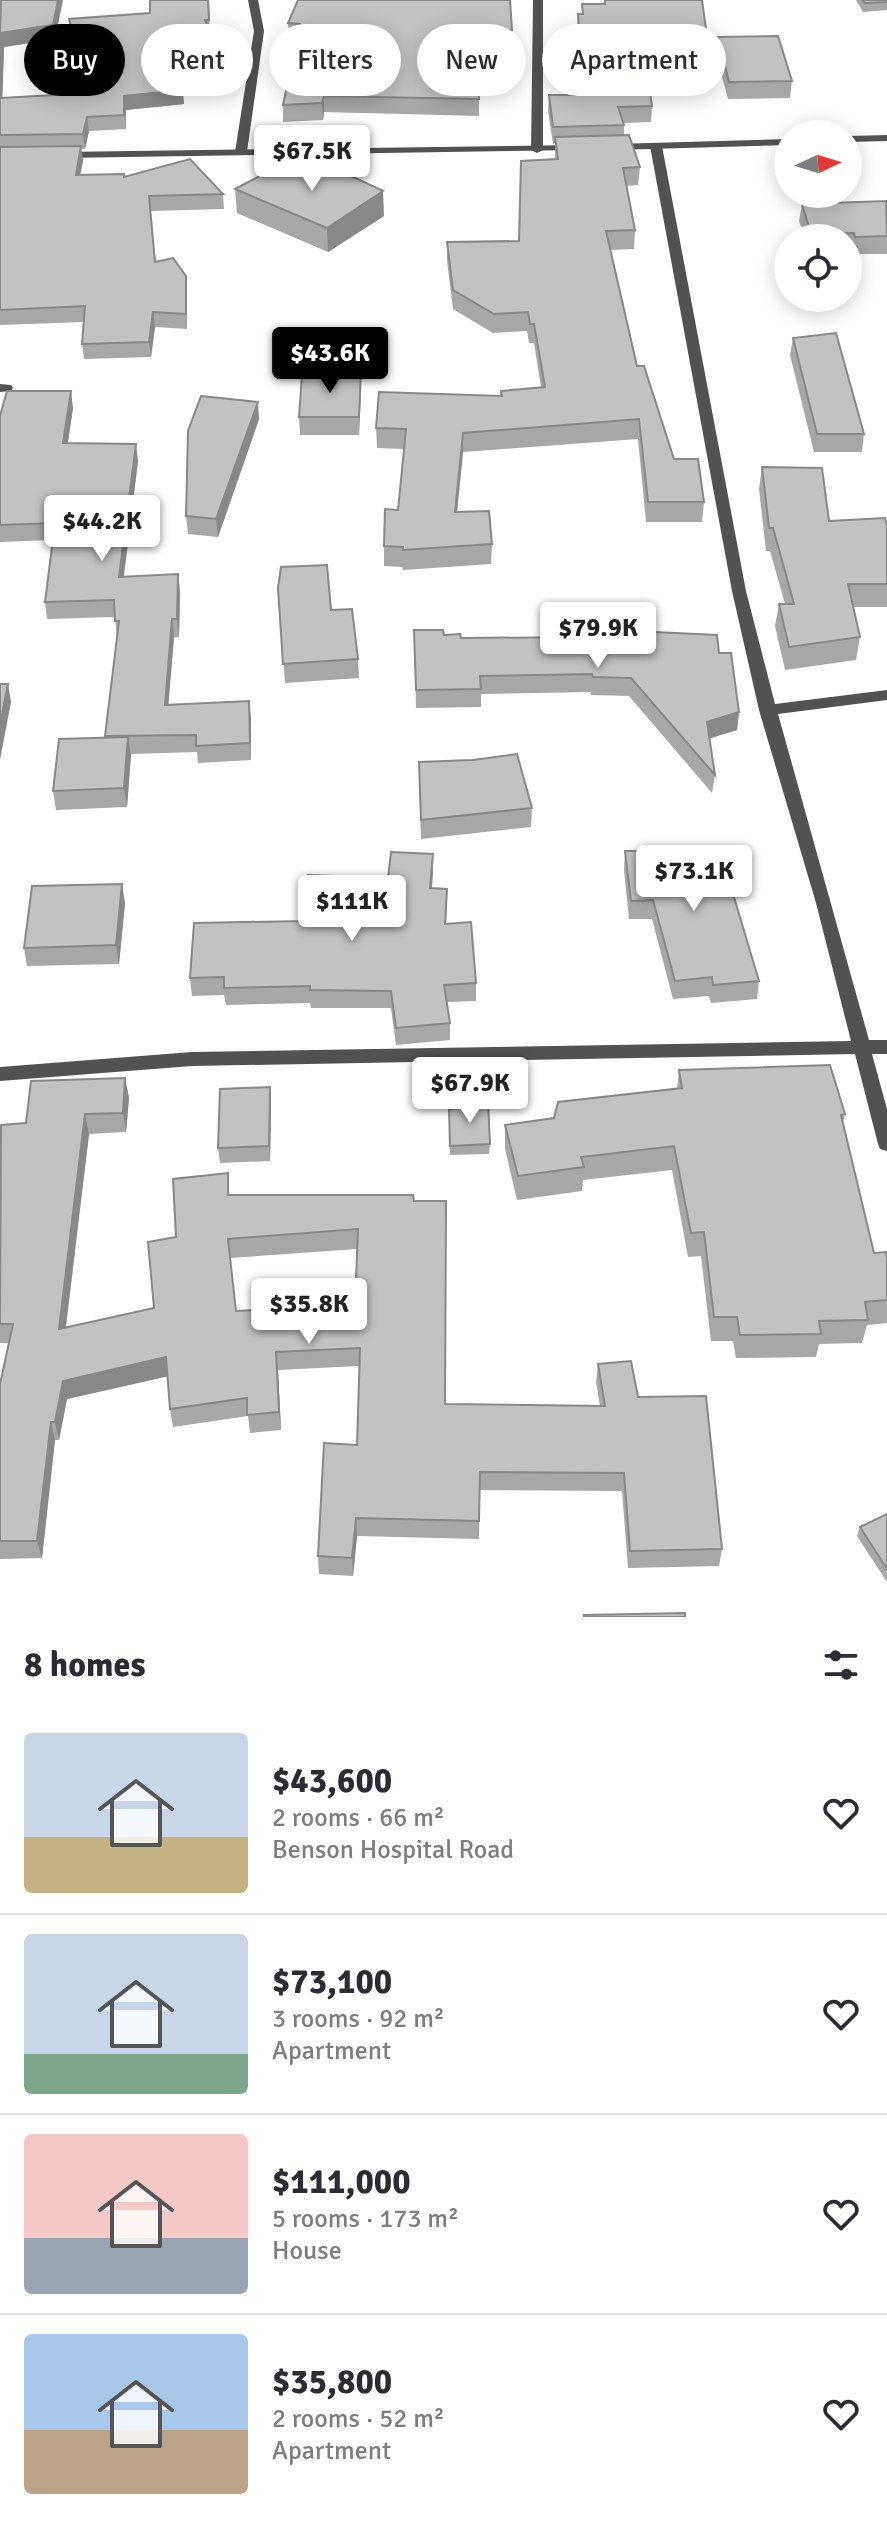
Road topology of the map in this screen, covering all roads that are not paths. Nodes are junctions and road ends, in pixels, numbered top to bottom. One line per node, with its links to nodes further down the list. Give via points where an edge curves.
1 (253, 0): 10 (street, via 259,31)
2 (538, 0): 9 (street)
3 (887, 138): 4 (street)
4 (862, 139)
5 (774, 142): 6 (street)
6 (656, 146): 8 (street); 13 (street, via 739,591)
7 (582, 148): 9 (street)
8 (597, 148)
9 (537, 150): 10 (street)
10 (241, 152): 11 (street)
11 (45, 155)
12 (887, 695): 13 (street)
13 (767, 710): 15 (street)
14 (887, 1047): 15 (street)
15 (863, 1049): 16 (street, via 192,1059); 17 (street)
16 (0, 1074)
17 (887, 1144)

